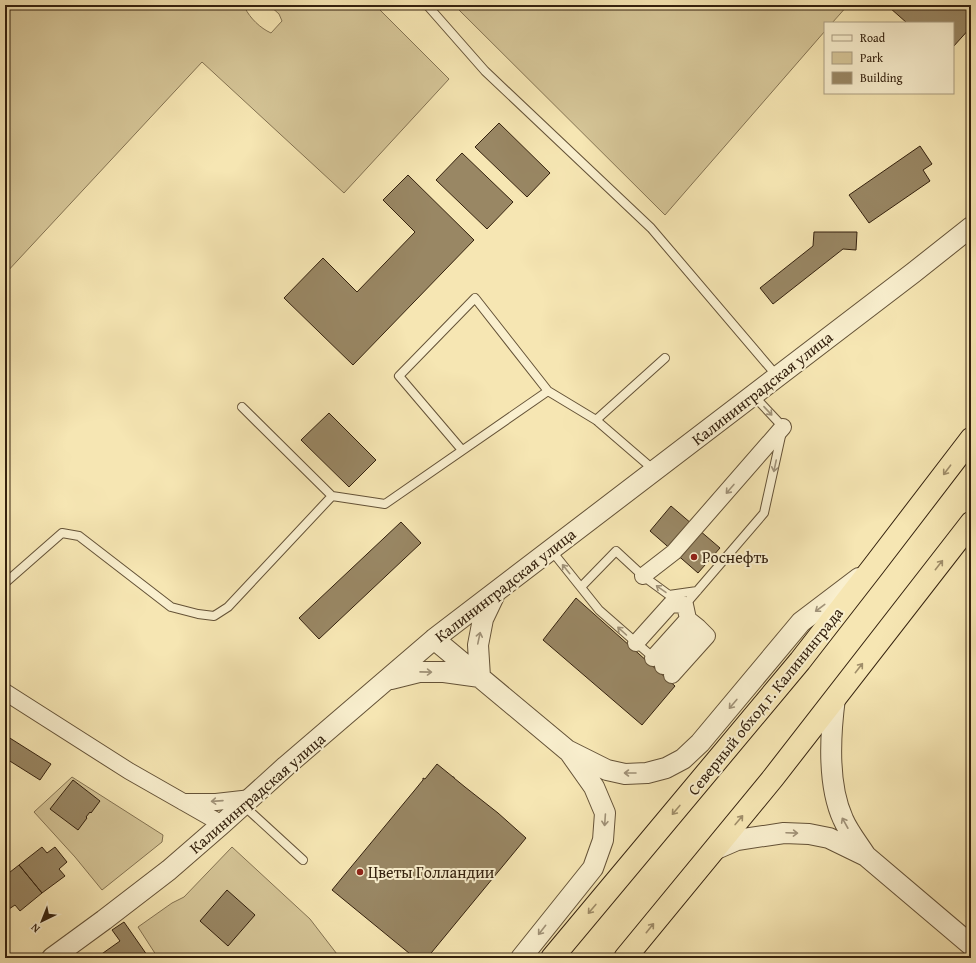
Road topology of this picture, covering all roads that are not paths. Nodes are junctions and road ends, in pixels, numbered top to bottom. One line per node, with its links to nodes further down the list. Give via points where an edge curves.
1 (427, 5): 4 (lane, via 485,71 651,228)
2 (971, 227): 4 (street, Калининградская улица)
3 (665, 358): 8 (lane)
4 (778, 376): 6 (street, Калининградская улица)
5 (548, 391): 8 (lane); 11 (lane); 11 (lane, via 475,298 399,376)
6 (753, 395): 9 (lane, one-way to 9); 12 (street, Калининградская улица)
7 (242, 407): 13 (lane)
8 (596, 420): 12 (lane)
9 (783, 427): 17 (street, one-way to 17, via 674,552); 20 (lane, one-way to 20, via 764,513)
10 (971, 439): 16 (highway, Северный обход г. Калининграда, one-way to 16)
11 (462, 450): 13 (lane, via 385,504)
12 (655, 471): 15 (street, Калининградская улица)
13 (332, 496): 18 (lane, via 228,607 214,616 171,607 79,536 62,533)
14 (971, 523): 28 (highway, one-way to 14)
15 (551, 550): 19 (lane, one-way to 15); 21 (street, Калининградская улица)
16 (873, 567): 29 (street, one-way to 29, via 801,622 700,743 683,759 666,768 647,773 625,774 607,770); 39 (highway, Северный обход г. Калининграда, one-way to 39, via 794,668)
17 (643, 576): 19 (lane, via 616,552); 20 (lane, one-way to 17, via 669,595)
18 (5, 583)
19 (581, 587): 24 (lane, one-way to 19, via 599,610)
20 (697, 591): 22 (lane)
21 (496, 592): 23 (street, Калининградская улица); 25 (street, one-way to 21, via 478,645 483,619)
22 (690, 617): 24 (street); 24 (street, via 671,604); 24 (street, via 707,636)
23 (434, 639): 25 (street); 26 (street, Калининградская улица)
24 (654, 659)
25 (480, 677): 26 (street, one-way to 25, via 418,672 444,672); 29 (street)
26 (388, 680): 30 (street, Калининградская улица)
27 (5, 692): 31 (street)
28 (835, 698): 33 (highway, one-way to 28); 34 (street, one-way to 28, via 843,820 834,793 832,720)
29 (567, 750): 38 (street, one-way to 38, via 594,787 605,813 603,840 593,868)
30 (247, 801): 31 (street, one-way to 31); 32 (street, Калининградская улица); 35 (lane)
31 (182, 802): 32 (street)
32 (222, 824): 37 (street, Калининградская улица, via 168,870)
33 (714, 850): 34 (street, one-way to 34, via 737,840 784,833 829,838); 40 (highway, one-way to 33)
34 (866, 856): 36 (street)
35 (303, 860)
36 (971, 945)
37 (52, 958)
38 (521, 958)
39 (552, 958)
40 (625, 958)

